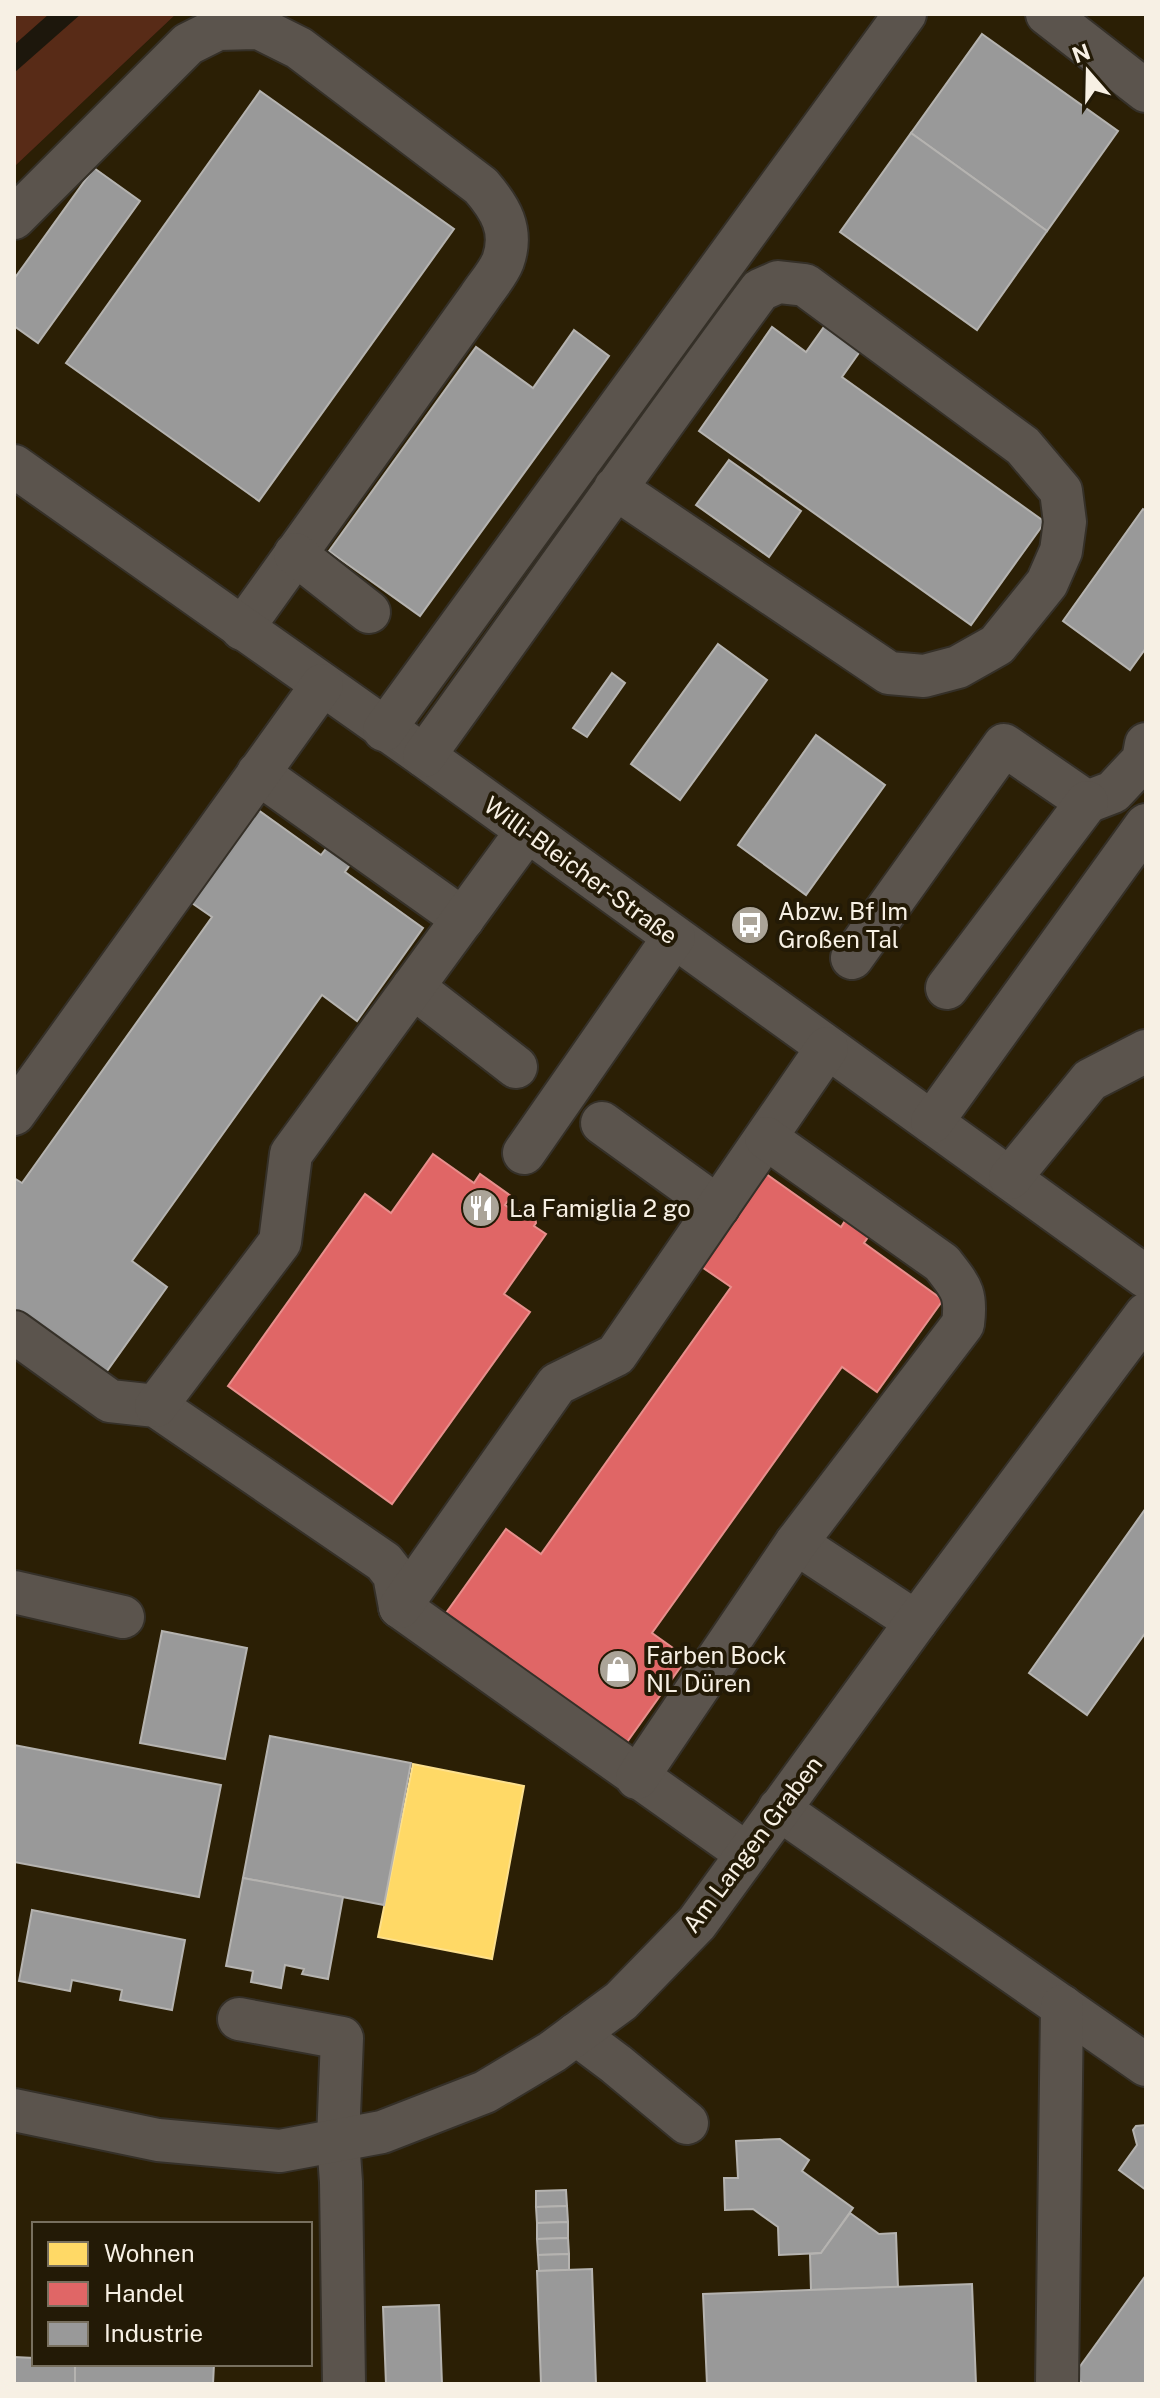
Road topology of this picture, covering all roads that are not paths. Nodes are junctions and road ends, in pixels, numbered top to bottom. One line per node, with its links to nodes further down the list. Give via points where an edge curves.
1 (1047, 14): 3 (street)
2 (897, 17): 11 (street)
3 (1146, 91)
4 (14, 218): 7 (street, via 188,44 218,29 259,28 299,48 481,186 498,206 507,231 503,261)
5 (14, 466): 9 (street, Willi-Bleicher-Straße)
6 (615, 488): 6 (street, via 760,290 778,282 805,285 1023,446 1061,491 1065,522 1061,551 1047,583 997,645 958,667 924,676 889,673); 13 (street)
7 (295, 554): 8 (street); 9 (street)
8 (369, 612)
9 (242, 629): 10 (street, Willi-Bleicher-Straße)
10 (322, 685): 11 (street, Willi-Bleicher-Straße); 14 (street)
11 (384, 730): 13 (street, Willi-Bleicher-Straße)
12 (1146, 744): 15 (street, via 1143,760 1113,792)
13 (424, 756): 17 (street, Willi-Bleicher-Straße)
14 (258, 773): 18 (street); 26 (street)
15 (1087, 802): 20 (street, via 1004,745); 22 (street)
16 (1146, 825): 27 (street)
17 (527, 831): 18 (street); 19 (street, Willi-Bleicher-Straße)
18 (463, 919): 21 (street)
19 (674, 937): 23 (street, Willi-Bleicher-Straße); 30 (street)
20 (852, 958)
21 (413, 987): 25 (street); 36 (street, via 291,1154 280,1242)
22 (947, 988)
23 (827, 1048): 27 (street, Willi-Bleicher-Straße); 29 (street)
24 (1146, 1051): 31 (street, via 1090,1080)
25 (516, 1067)
26 (14, 1114)
27 (932, 1122): 31 (street, Willi-Bleicher-Straße)
28 (602, 1123): 32 (street)
29 (766, 1138): 32 (street); 37 (street, via 942,1263 966,1302 963,1324)
30 (524, 1153)
31 (1010, 1178): 33 (street, Willi-Bleicher-Straße)
32 (718, 1207): 39 (street, via 616,1355 557,1384)
33 (1146, 1277)
34 (1146, 1314): 41 (street, Am Langen Graben)
35 (14, 1332): 36 (street, via 110,1401)
36 (156, 1406): 39 (street, via 384,1562 394,1575)
37 (796, 1543): 41 (street); 42 (street)
38 (14, 1592): 40 (street)
39 (400, 1607): 42 (street)
40 (123, 1617)
41 (916, 1622): 43 (street, Am Langen Graben)
42 (637, 1778): 44 (street)
43 (779, 1809): 44 (street, Am Langen Graben); 45 (street)
44 (747, 1854): 47 (street, Am Langen Graben, via 697,1923 621,2001)
45 (1062, 2006): 48 (street); 53 (street)
46 (239, 2019): 51 (street, via 342,2038)
47 (576, 2034): 50 (street); 51 (street, Am Langen Graben, via 485,2092 382,2132)
48 (1146, 2065)
49 (14, 2110): 51 (street, Am Langen Graben, via 189,2143 280,2151)
50 (687, 2123)
51 (338, 2140): 52 (street)
52 (344, 2384)
53 (1057, 2384)

